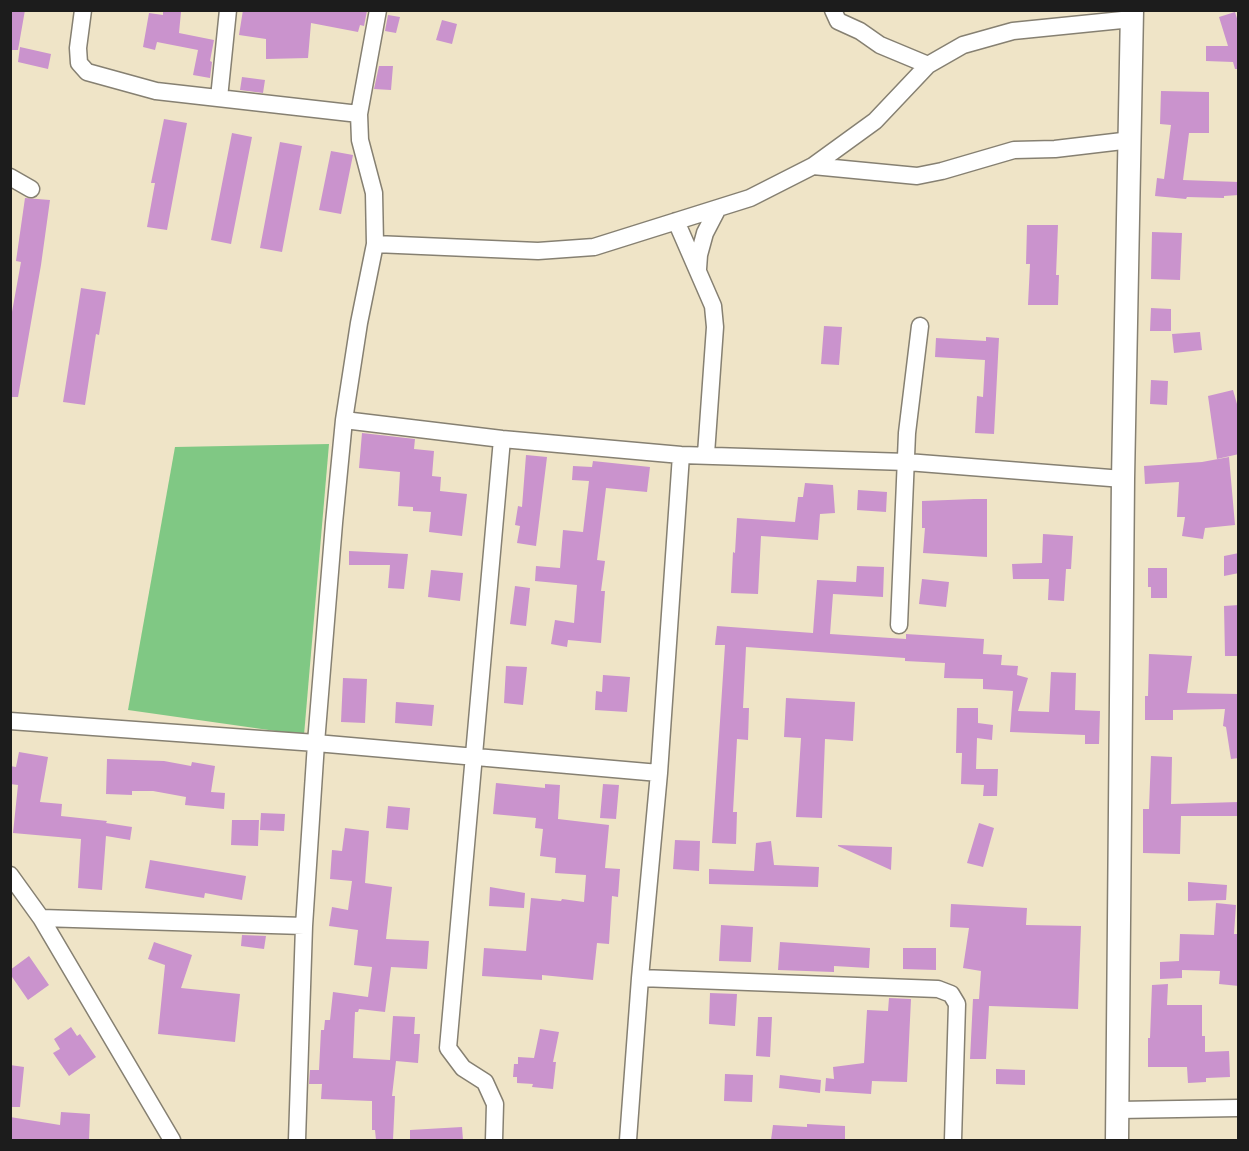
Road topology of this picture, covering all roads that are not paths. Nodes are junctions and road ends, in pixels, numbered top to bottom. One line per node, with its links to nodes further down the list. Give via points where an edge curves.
1 (83, 10): 9 (street, via 78,48 79,63 87,72 156,91)
2 (228, 10): 9 (street)
3 (378, 10): 10 (street)
4 (833, 10): 8 (street, via 838,21 880,45)
5 (1075, 10): 7 (street)
6 (1132, 15): 7 (street); 11 (street)
7 (1095, 23): 8 (street, via 1013,31 963,45)
8 (928, 65): 12 (street, via 875,122)
9 (219, 98): 10 (street)
10 (359, 114): 17 (street, via 360,140 374,193)
11 (1131, 140): 12 (street, via 1014,150 917,176); 25 (street)
12 (813, 166): 15 (street, via 750,198)
13 (10, 177): 14 (street)
14 (31, 189)
15 (718, 208): 16 (street); 18 (street, via 705,233)
16 (676, 221): 17 (street, via 594,247 538,251); 18 (street)
17 (375, 244): 20 (street)
18 (698, 270): 22 (street, via 713,306 715,327)
19 (920, 326): 24 (street)
20 (344, 420): 21 (street); 28 (street)
21 (502, 439): 23 (street); 29 (street)
22 (706, 454): 23 (street); 24 (street)
23 (681, 455): 30 (street)
24 (907, 462): 25 (street); 26 (street)
25 (1123, 478): 36 (street)
26 (899, 625)
27 (10, 721): 28 (street)
28 (316, 743): 29 (street); 33 (street)
29 (473, 757): 30 (street); 39 (street, via 448,1048 463,1068 485,1082 495,1104)
30 (659, 773): 34 (street)
31 (10, 875): 32 (street)
32 (41, 918): 33 (street); 37 (street)
33 (304, 926): 38 (street)
34 (640, 978): 40 (street); 41 (street, via 938,989 951,994 957,1004)
35 (1239, 1108): 36 (street)
36 (1118, 1110): 42 (street)
37 (172, 1140)
38 (297, 1140)
39 (494, 1140)
40 (628, 1140)
41 (953, 1140)
42 (1117, 1140)

